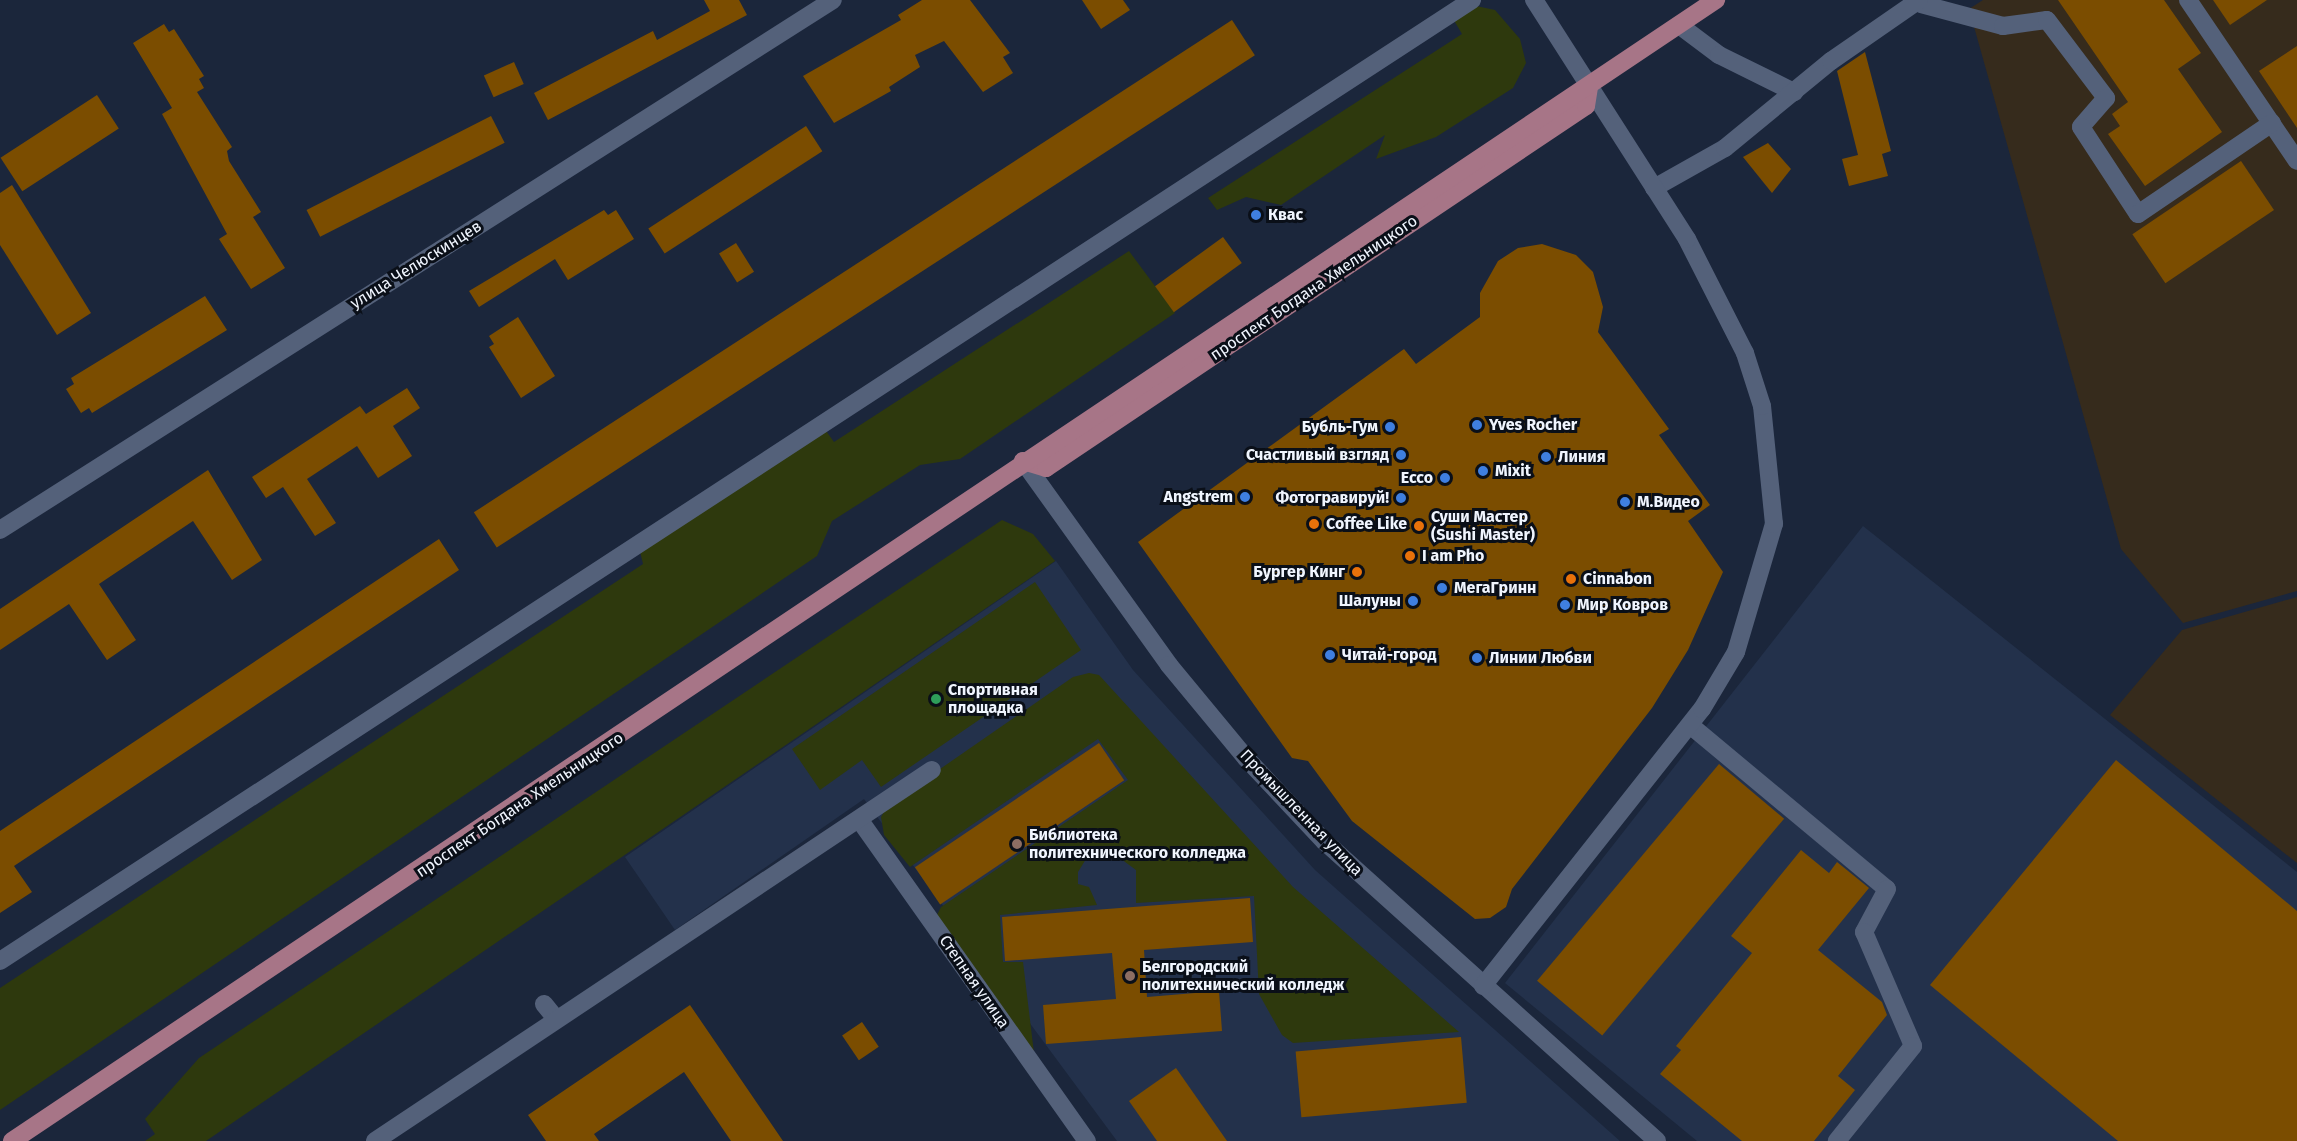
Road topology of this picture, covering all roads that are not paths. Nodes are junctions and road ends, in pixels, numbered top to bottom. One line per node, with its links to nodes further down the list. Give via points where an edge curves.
1 (833, 0): 14 (street, улица Челюскинцев)
2 (1472, 0): 18 (street)
3 (1534, 0): 8 (street)
4 (1716, 0): 7 (main road, проспект Богдана Хмельницкого)
5 (2188, 0): 10 (street)
6 (1922, 1): 9 (street, via 1831,61); 10 (street, via 2003,26 2047,20 2106,98 2081,127 2138,214)
7 (1679, 25): 8 (main road, проспект Богдана Хмельницкого); 9 (street, via 1719,56)
8 (1589, 86): 12 (street); 13 (main road, проспект Богдана Хмельницкого)
9 (1794, 92): 12 (street, via 1725,148)
10 (2272, 123): 11 (street)
11 (2297, 160)
12 (1654, 188): 15 (street, via 1687,239 1745,353 1771,462 1774,524 1760,586 1736,652)
13 (1023, 461): 19 (street, Промышленная улица, via 1155,646 1246,758 1324,841); 22 (main road, проспект Богдана Хмельницкого, via 654,716)
14 (0, 530)
15 (1690, 725): 19 (street); 26 (street, via 1887,889 1864,932 1913,1046)
16 (932, 771): 17 (street)
17 (861, 822): 21 (street); 24 (street, Степная улица)
18 (0, 961)
19 (1483, 986): 25 (street, Промышленная улица)
20 (543, 1004): 21 (street)
21 (556, 1019): 23 (street)
22 (12, 1141)
23 (375, 1141)
24 (1087, 1141)
25 (1657, 1141)
26 (1837, 1141)

